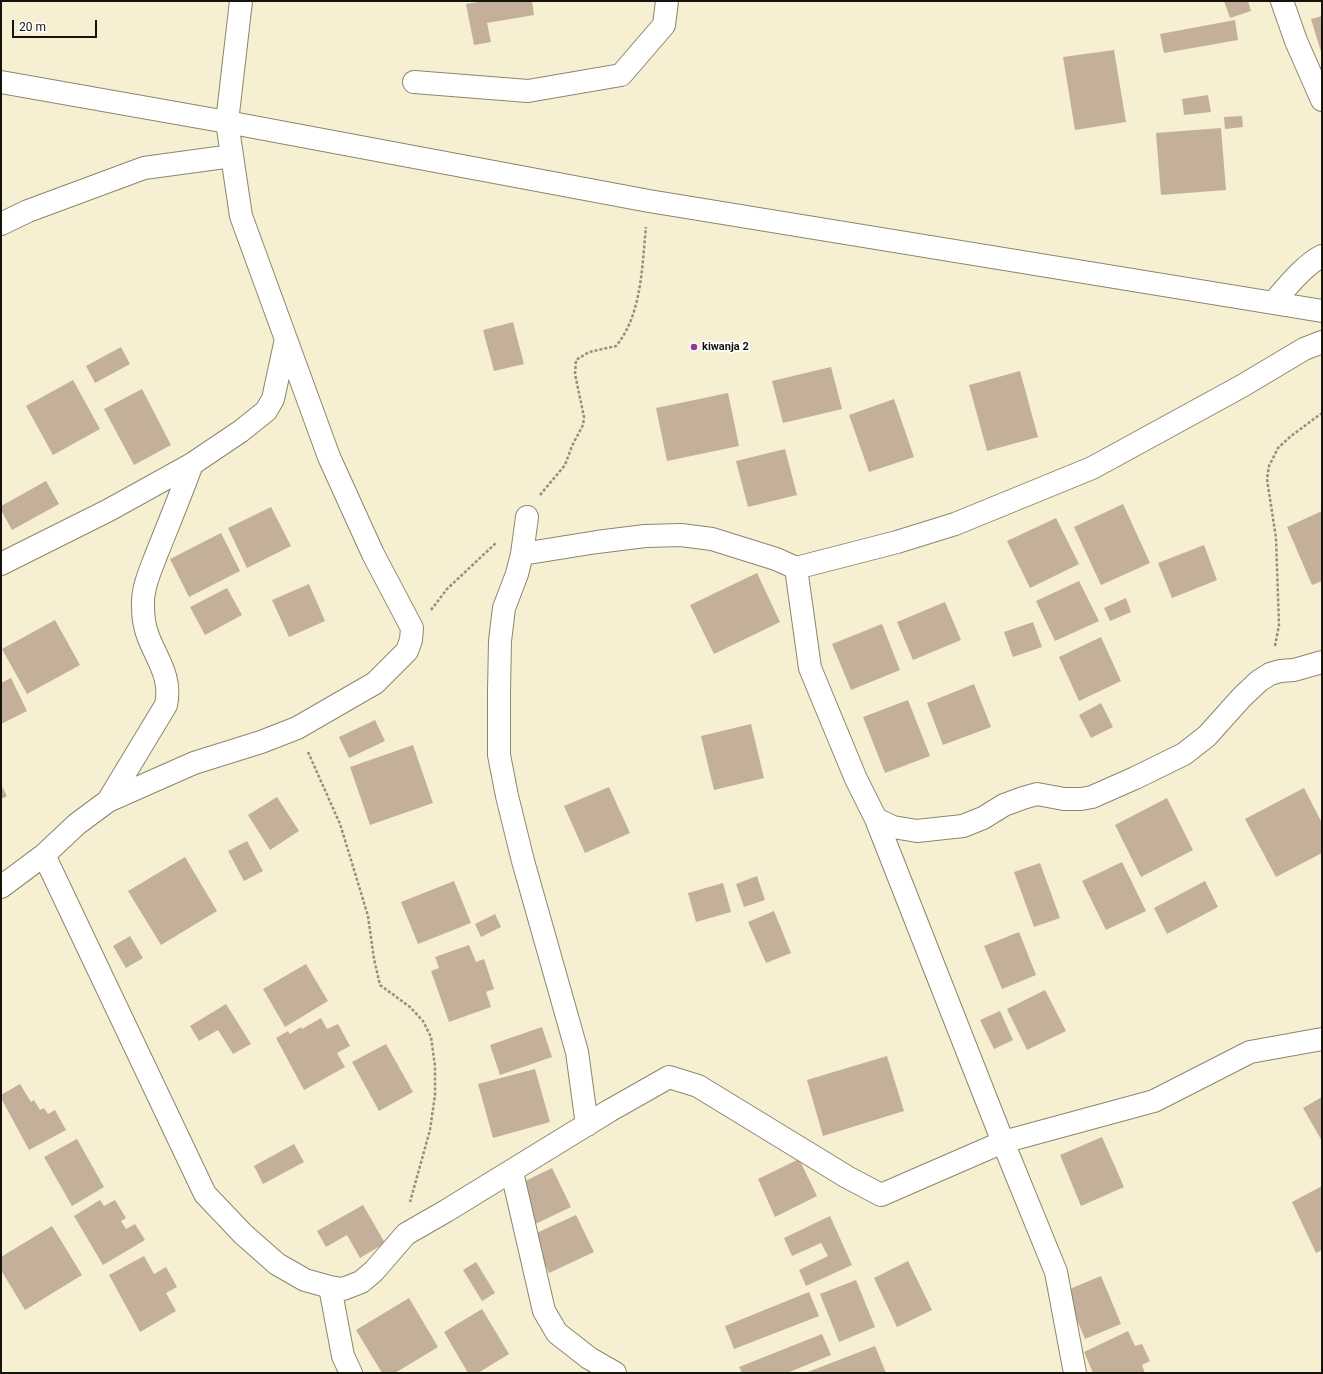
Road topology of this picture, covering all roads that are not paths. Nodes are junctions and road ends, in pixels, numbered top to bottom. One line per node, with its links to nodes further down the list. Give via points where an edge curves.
1 (241, 1): 7 (street)
2 (667, 1): 5 (street, via 664,25 621,75 528,91)
3 (1282, 1): 6 (street, via 1296,42)
4 (1, 82): 7 (street)
5 (414, 82)
6 (1322, 100)
7 (227, 122): 8 (street); 11 (street, via 649,201)
8 (232, 156): 10 (street, via 144,168 28,211); 15 (street, via 241,216)
9 (384, 162): 11 (street)
10 (1, 224)
11 (876, 238): 13 (street)
12 (1322, 256): 13 (street, via 1291,282)
13 (1273, 303): 14 (street)
14 (1322, 311)
15 (286, 339): 17 (street, via 273,399 266,411); 23 (street, via 329,456 373,554 412,628 407,652 375,683 297,728 194,763)
16 (1322, 342): 21 (street, via 1304,349 1092,468 955,524)
17 (192, 464): 20 (street, via 109,510); 23 (street, via 152,568 142,604 148,636 167,680 166,705)
18 (527, 517): 19 (street)
19 (522, 554): 21 (street, via 645,536 681,535 712,539); 28 (street, via 504,608 500,641 499,755 523,861 577,1052)
20 (1, 564)
21 (796, 568): 24 (street, via 810,668 856,779)
22 (1322, 662): 24 (street, via 1270,674 1252,687 1207,736 1184,754 1092,796 1064,799 1037,794 1004,805 963,826 946,828 917,831 893,827)
23 (108, 802): 25 (street, via 77,824)
24 (876, 819): 29 (street)
25 (44, 855): 26 (street); 31 (street, via 205,1194 243,1234 277,1264 305,1280)
26 (1, 887)
27 (1322, 1039): 29 (street, via 1250,1052 1154,1101)
28 (588, 1125): 29 (street, via 669,1076 698,1086 881,1196); 30 (street)
29 (1003, 1142): 34 (street, via 1056,1272)
30 (512, 1172): 31 (street, via 406,1234 361,1282 343,1289); 33 (street, via 544,1311 558,1333 589,1358)
31 (330, 1288): 32 (street, via 343,1356)
32 (351, 1373)
33 (615, 1373)
34 (1076, 1373)

